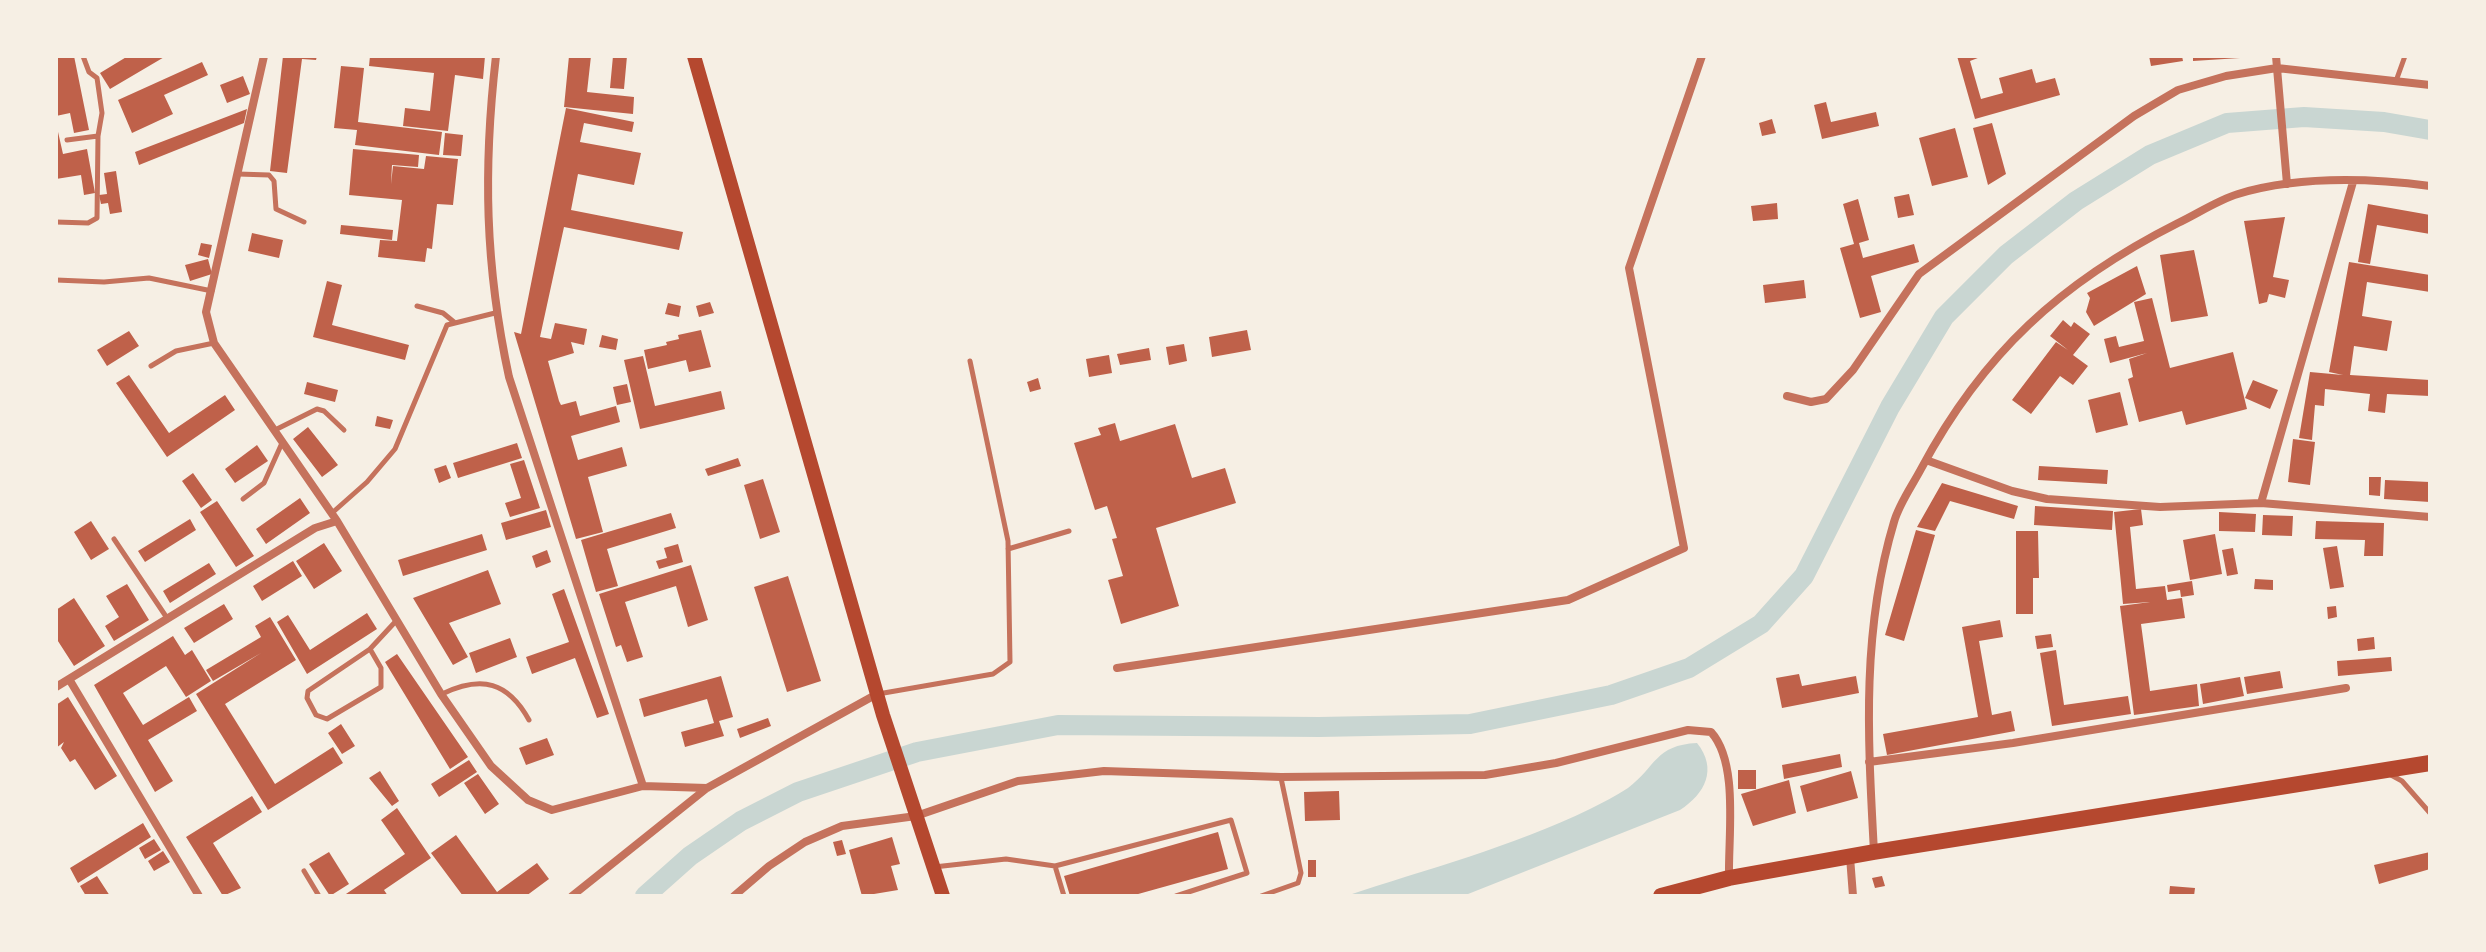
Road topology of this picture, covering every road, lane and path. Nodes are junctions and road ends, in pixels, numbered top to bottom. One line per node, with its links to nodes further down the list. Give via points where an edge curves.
1 (83, 56): 11 (lane, via 97,78 102,113)
2 (264, 56): 13 (street)
3 (496, 56): 22 (street, via 485,175)
4 (694, 56): 48 (main road)
5 (1702, 56): 43 (street, via 1629,268 1684,548 1568,600)
6 (2276, 56): 8 (street)
7 (2405, 56): 9 (lane)
8 (2277, 68): 9 (street); 15 (street); 27 (street, via 2178,90 2134,116 1919,274 1853,370 1826,399 1811,402)
9 (2395, 81): 10 (street)
10 (2430, 85)
11 (98, 136): 12 (lane); 17 (lane, via 97,218 88,223)
12 (67, 140)
13 (238, 174): 18 (lane, via 269,175 276,209); 20 (street)
14 (2353, 182): 15 (street); 16 (street); 33 (street)
15 (2287, 184): 31 (street, via 2236,195 2088,273 2012,340 1971,386)
16 (2430, 186)
17 (56, 222)
18 (304, 222)
19 (56, 280): 20 (lane, via 149,278)
20 (213, 291): 24 (street, via 206,312)
21 (417, 306): 23 (lane)
22 (495, 313): 23 (lane); 54 (street, via 509,377)
23 (454, 322): 34 (lane, via 442,331 395,449)
24 (214, 343): 26 (lane, via 176,351); 28 (street)
25 (970, 361): 39 (lane)
26 (151, 366)
27 (1787, 396)
28 (274, 430): 29 (lane, via 317,409); 30 (street)
29 (344, 430)
30 (283, 442): 32 (lane, via 264,483); 34 (street)
31 (1926, 460): 33 (street, via 2047,499 2160,507); 50 (street, via 1895,518 1886,551 1866,680)
32 (243, 499)
33 (2261, 503): 35 (street)
34 (332, 513): 36 (street)
35 (2430, 517)
36 (337, 521): 40 (street, via 315,528); 41 (street)
37 (1069, 531): 39 (lane)
38 (114, 539): 40 (lane)
39 (1008, 549): 48 (lane, via 1010,662 993,674)
40 (167, 618): 44 (street)
41 (397, 621): 42 (lane); 47 (street)
42 (370, 649): 42 (lane, via 308,691 316,715 327,719 381,687 381,668)
43 (1117, 668)
44 (69, 679): 45 (street); 64 (street)
45 (56, 687)
46 (2346, 688): 50 (street)
47 (441, 694): 49 (lane, via 464,686 502,688 517,698); 54 (street, via 491,766 528,800 552,810)
48 (877, 694): 55 (street); 56 (main road)
49 (529, 720)
50 (1869, 762): 58 (street)
51 (2430, 763): 52 (main road)
52 (2383, 770): 57 (lane, via 2402,781); 58 (main road)
53 (1281, 777): 56 (street, via 1104,771 1018,781); 63 (street, via 1485,775 1688,730 1711,732 1729,766); 71 (lane, via 1301,873 1298,883)
54 (643, 786): 55 (street)
55 (707, 788): 66 (street)
56 (914, 810): 61 (main road); 67 (street, via 817,836)
57 (2430, 813)
58 (1874, 852): 59 (main road)
59 (1850, 857): 63 (main road); 73 (street)
60 (1055, 866): 61 (lane, via 1006,859); 69 (lane); 70 (lane, via 1231,820 1247,873)
61 (933, 867): 68 (main road)
62 (304, 871): 65 (lane)
63 (1729, 878): 72 (main road)
64 (199, 896)
65 (319, 896)
66 (572, 896)
67 (734, 896)
68 (943, 896)
69 (1064, 896)
70 (1176, 896)
71 (1261, 896)
72 (1661, 896)
73 (1853, 896)

